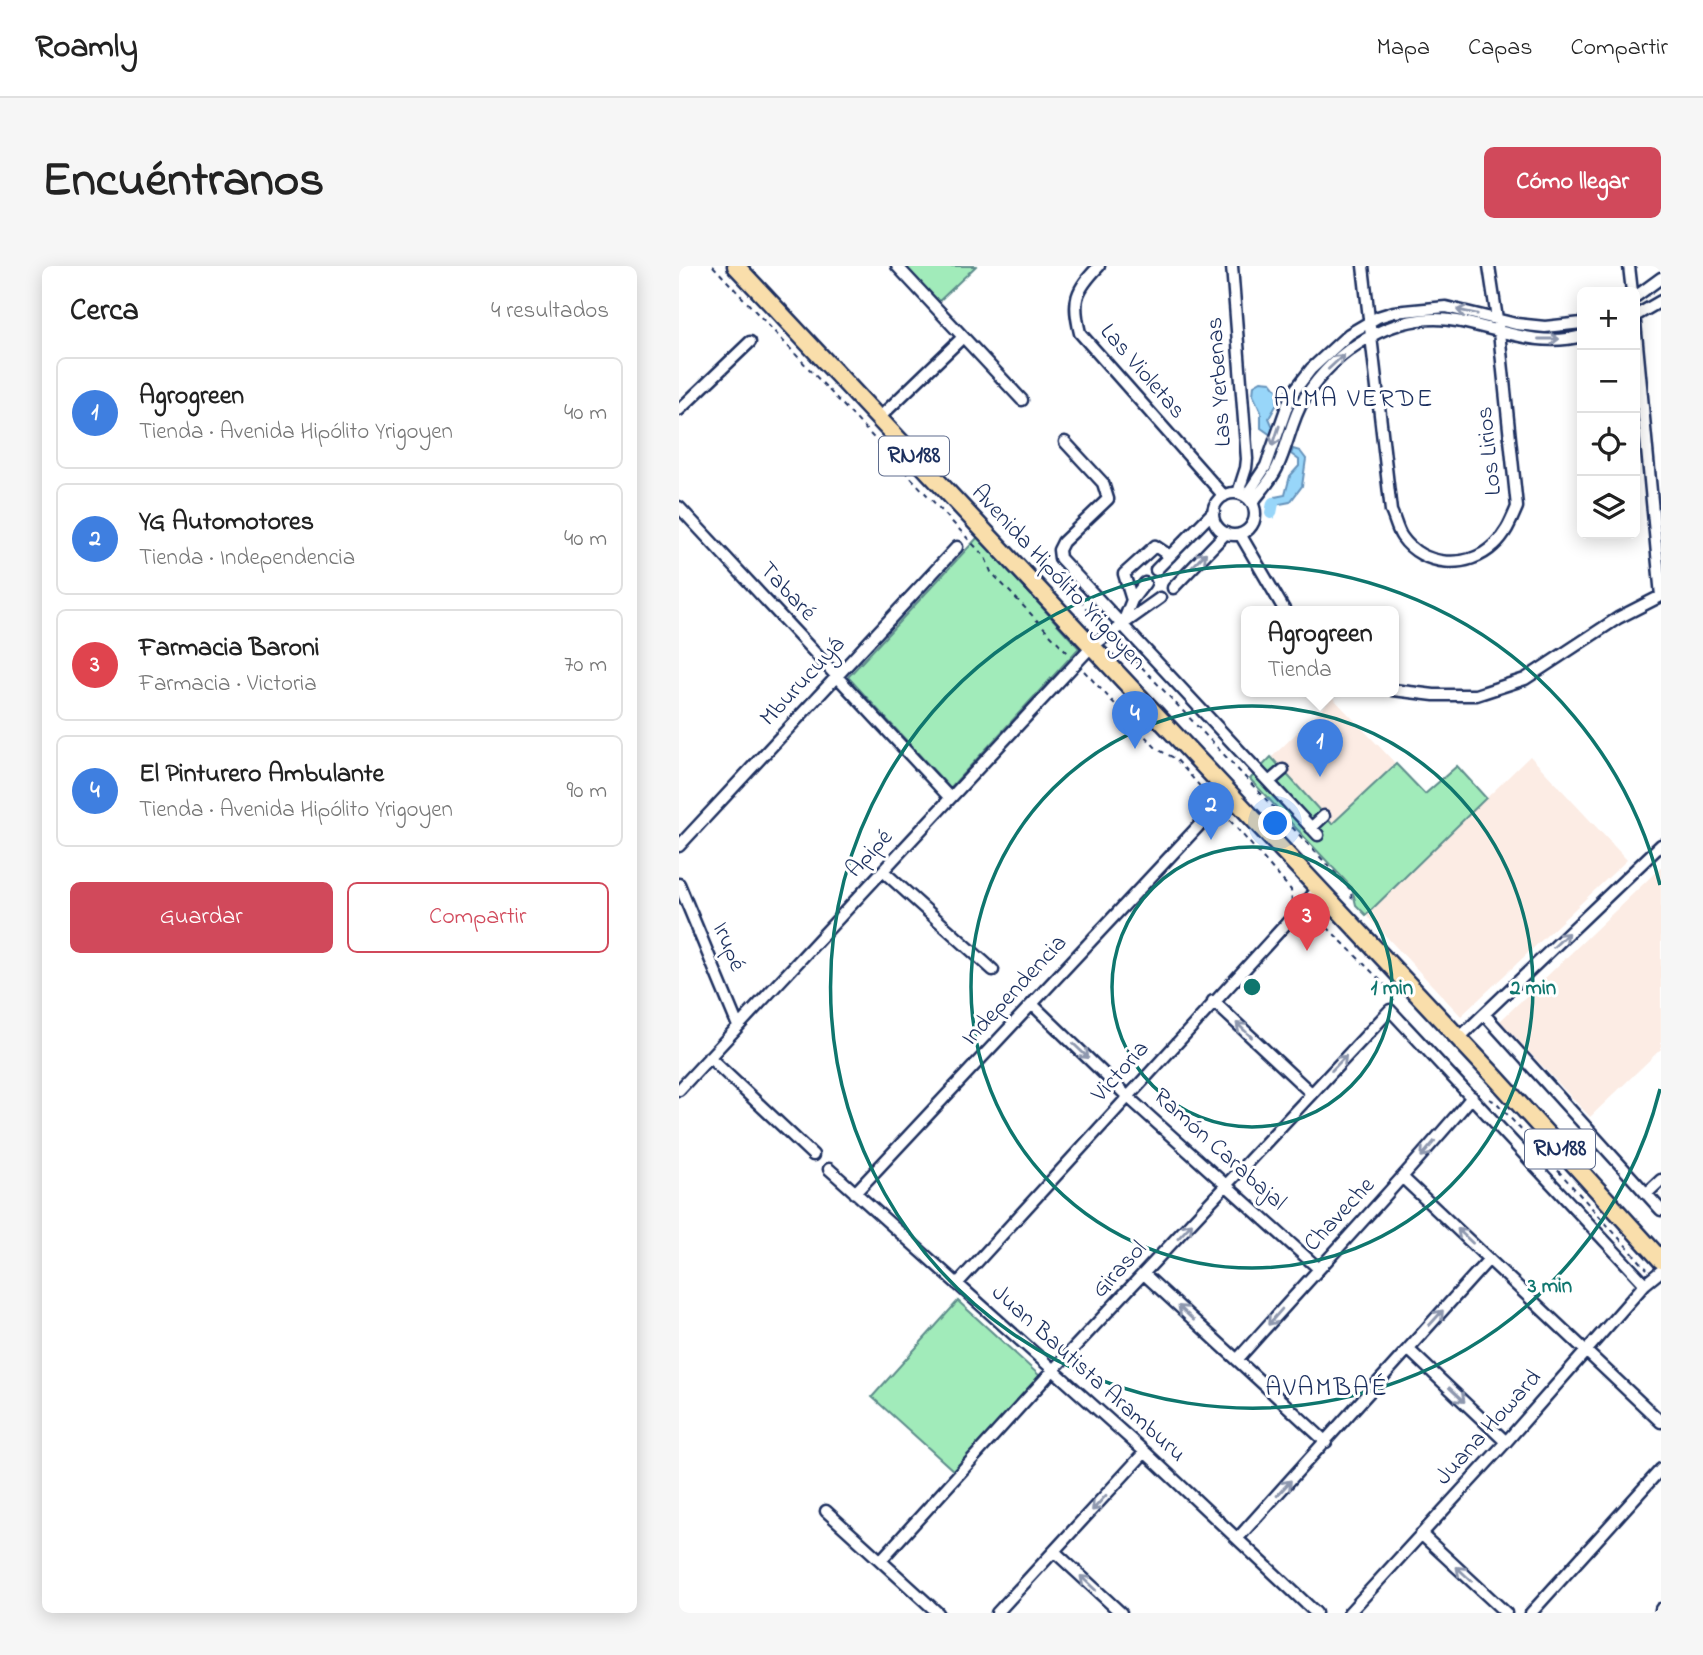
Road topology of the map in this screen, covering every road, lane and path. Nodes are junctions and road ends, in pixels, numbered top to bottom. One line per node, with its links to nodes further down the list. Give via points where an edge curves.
1 (713, 266): 49 (path, via 985,557 991,572)
2 (736, 266): 25 (main road, Avenida Hipólito Yrigoyen / RN188)
3 (897, 266): 18 (street)
4 (1099, 266): 27 (street, Las Violetas, via 1084,281 1073,307 1080,333)
5 (1232, 266): 28 (street, Las Yerbenas, via 1247,459)
6 (1363, 266): 15 (street, Los Lirios)
7 (1489, 266): 14 (street, Los Lirios)
8 (1629, 266): 10 (street)
9 (1661, 278): 11 (street)
10 (1631, 287)
11 (1640, 293)
12 (1661, 301): 13 (street)
13 (1640, 313)
14 (1496, 320): 15 (street, one-way to 15, via 1446,307 1394,312); 16 (street, via 1545,327); 17 (street, Los Lirios)
15 (1368, 322): 19 (street, Los Lirios); 28 (street, one-way to 28, via 1311,369 1291,396 1266,466)
16 (1577, 324)
17 (1499, 332): 19 (street, via 1445,319 1418,320); 19 (street, Los Lirios, via 1517,507 1493,546 1467,561 1443,562 1421,555 1402,537 1391,512); 20 (street, one-way to 20, via 1545,340)
18 (963, 337): 23 (street); 25 (street)
19 (1370, 337): 28 (street, one-way to 19, via 1277,468 1294,418 1324,373)
20 (1577, 337)
21 (750, 342): 24 (street)
22 (1638, 350): 38 (street)
23 (1022, 400)
24 (679, 410)
25 (879, 418): 46 (main road, Avenida Hipólito Yrigoyen / RN188)
26 (1065, 442): 44 (street, via 1103,483 1107,502 1063,542 1060,558)
27 (1224, 496): 28 (street); 30 (street)
28 (1245, 498): 32 (street, via 1255,509 1254,522)
29 (679, 508): 50 (street, Tabaré)
30 (1214, 511): 31 (street, via 1218,526); 34 (street)
31 (1226, 533): 32 (street); 37 (street, one-way to 31)
32 (1240, 534): 41 (street)
33 (957, 547): 50 (street, Mburucuyá)
34 (1170, 556): 35 (street); 40 (street, via 1155,546 1123,573)
35 (1156, 570)
36 (1145, 583): 40 (street)
37 (1173, 588)
38 (1661, 596): 51 (street, via 1618,618 1525,679 1476,695)
39 (1160, 598): 44 (street, Apipé)
40 (1132, 600): 44 (street)
41 (1282, 606)
42 (1097, 619): 43 (path)
43 (1092, 624)
44 (1122, 625): 46 (street, Apipé); 53 (street)
45 (1121, 645): 47 (path)
46 (1091, 647): 49 (street, Apipé); 61 (main road, Avenida Hipólito Yrigoyen / RN188)
47 (1128, 652): 48 (path); 62 (path, via 1351,890)
48 (1122, 657)
49 (1076, 663): 54 (street, Apipé); 63 (path, via 1157,749 1176,759 1290,890 1290,902)
50 (837, 677): 54 (street, Tabaré); 58 (street, Mburucuyá)
51 (1399, 691)
52 (1283, 769): 53 (street)
53 (1269, 782): 55 (street, via 1314,832)
54 (950, 797): 59 (street, Apipé)
55 (1324, 816)
56 (1206, 818): 66 (street, Independencia)
57 (1661, 845): 68 (street, one-way to 57)
58 (679, 846)
59 (883, 871): 64 (street); 69 (street, Apipé)
60 (679, 884): 69 (street, Irupé)
61 (1317, 890): 63 (street, Victoria); 70 (main road, Avenida Hipólito Yrigoyen / RN188)
62 (1353, 906)
63 (1298, 910): 65 (street, Victoria); 67 (path, via 1316,915 1391,991)
64 (993, 970)
65 (1213, 1002): 73 (street, one-way to 65); 75 (street, Victoria)
66 (1032, 1004): 75 (street, Ramón Carabajal, one-way to 75); 81 (street, Independencia)
67 (1393, 1007): 73 (street, Girasol, one-way to 67); 74 (street)
68 (1484, 1014): 70 (street); 82 (street)
69 (738, 1026): 71 (street, Apipé)
70 (1459, 1038): 85 (main road, Avenida Hipólito Yrigoyen / RN188)
71 (709, 1057): 72 (street, Apipé); 76 (street)
72 (679, 1090)
73 (1311, 1093): 80 (street, Girasol)
74 (1477, 1096): 78 (street, Chaveche, one-way to 78); 88 (street); 88 (path, via 1496,1102)
75 (1128, 1097): 80 (street, Ramón Carabajal); 89 (street, Victoria)
76 (813, 1155)
77 (829, 1170): 81 (street, Juan Bautista Aramburu)
78 (1403, 1178): 84 (street, one-way to 78); 86 (street, Chaveche)
79 (1661, 1180): 82 (street)
80 (1227, 1186): 86 (street, Ramón Carabajal); 87 (street, Girasol, one-way to 80)
81 (855, 1193): 89 (street, Juan Bautista Aramburu)
82 (1646, 1194): 83 (street)
83 (1661, 1210)
84 (1489, 1259): 90 (street, one-way to 84); 91 (street)
85 (1661, 1260)
86 (1318, 1268): 92 (street, Chaveche, one-way to 92)
87 (1144, 1274): 92 (street, one-way to 87); 93 (street, Girasol)
88 (1653, 1278): 91 (street, Juana Howard)
89 (957, 1284): 93 (street, Juan Bautista Aramburu)
90 (1408, 1349): 95 (street); 96 (street, one-way to 96)
91 (1585, 1351): 94 (street); 96 (street, Juana Howard)
92 (1237, 1360): 95 (street)
93 (1054, 1369): 97 (street, Juan Bautista Aramburu); 103 (street, Girasol)
94 (1661, 1422)
95 (1326, 1442): 101 (street, one-way to 95)
96 (1506, 1442): 100 (street, Juana Howard)
97 (1145, 1452): 101 (street, Juan Bautista Aramburu); 102 (street, one-way to 102)
98 (1661, 1469): 110 (street)
99 (826, 1511): 103 (street)
100 (1422, 1534): 108 (street, Juana Howard); 109 (street, one-way to 100)
101 (1238, 1538): 107 (street, Juan Bautista Aramburu)
102 (1055, 1552): 105 (street); 106 (street, one-way to 102)
103 (881, 1560): 104 (street)
104 (939, 1613)
105 (997, 1613)
106 (1121, 1613)
107 (1316, 1613)
108 (1349, 1613)
109 (1506, 1613)
110 (1531, 1613)

